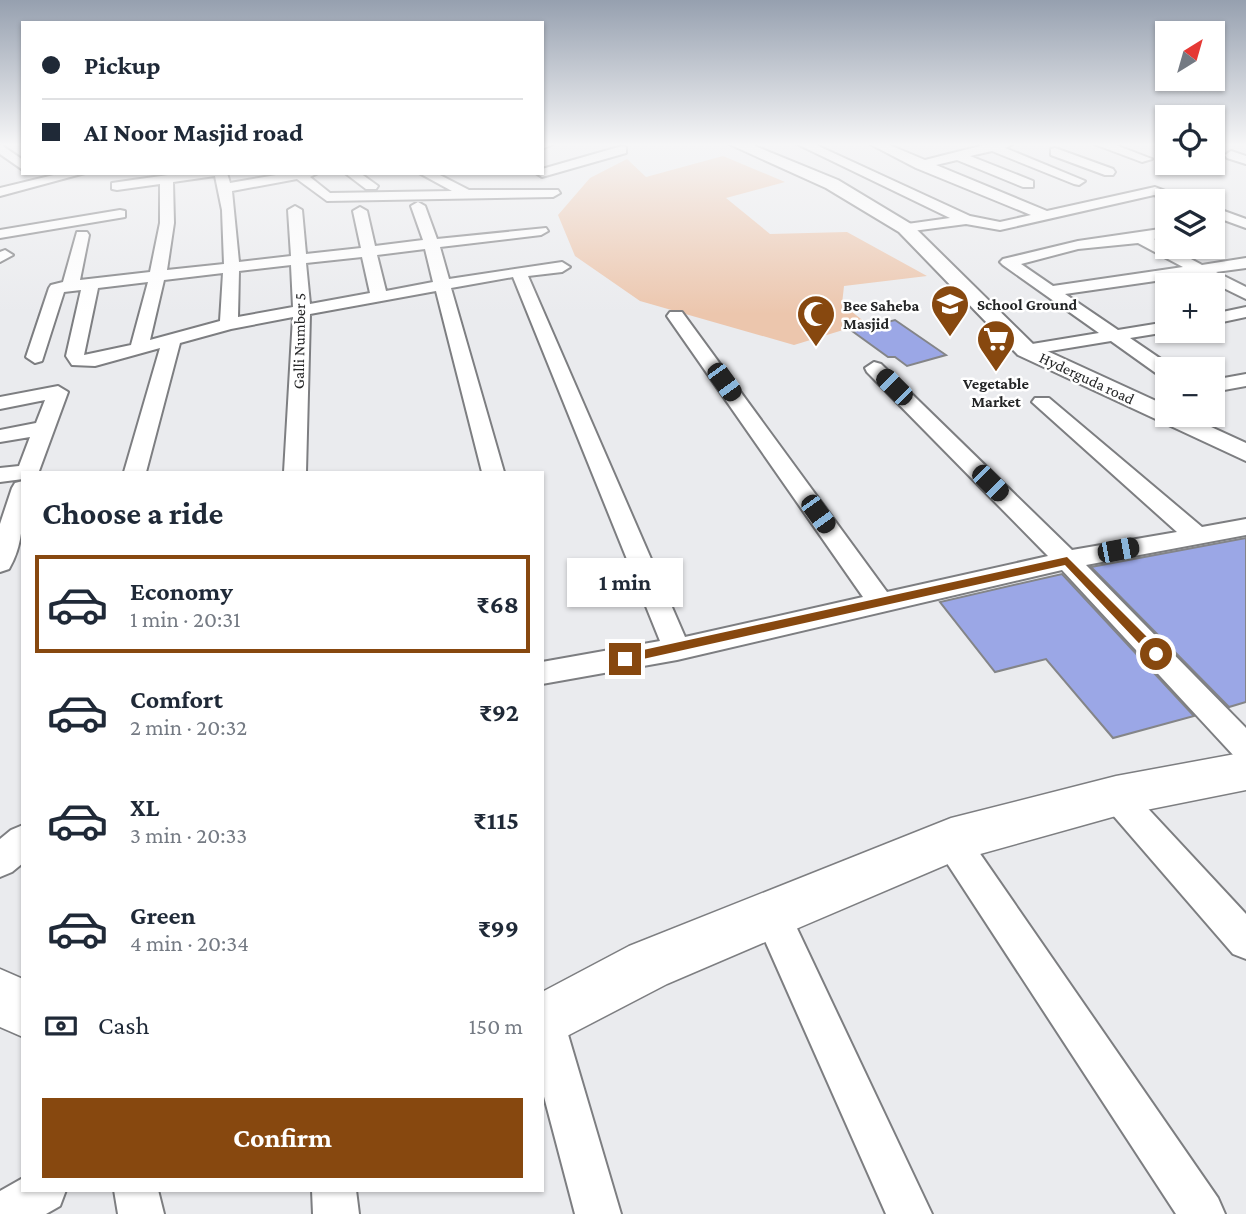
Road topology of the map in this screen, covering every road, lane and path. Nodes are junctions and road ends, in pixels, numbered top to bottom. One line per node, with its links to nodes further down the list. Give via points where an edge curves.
1 (116, 201): 20 (street, via 121,222)
2 (166, 201): 32 (street)
3 (226, 201): 29 (street)
4 (860, 201): 18 (street, Hyderguda road)
5 (926, 201): 16 (street)
6 (1010, 201): 13 (street)
7 (1113, 201): 13 (street)
8 (418, 206): 24 (street)
9 (295, 210): 26 (street, Galli Number 5)
10 (360, 211): 25 (street)
11 (1246, 212): 12 (street)
12 (1225, 215)
13 (1046, 216): 16 (street, via 1000,226)
14 (486, 218): 27 (street)
15 (1225, 218): 17 (street)
16 (966, 220): 18 (street)
17 (1246, 225)
18 (905, 228): 48 (street, Hyderguda road)
19 (541, 231): 27 (street)
20 (0, 234)
21 (82, 235): 34 (street)
22 (1155, 235): 23 (street)
23 (1140, 238): 31 (street); 36 (street, via 1078,245 1009,262)
24 (431, 243): 25 (street); 27 (street); 35 (street)
25 (367, 250): 26 (street); 38 (street)
26 (299, 258): 29 (street); 39 (street, Galli Number 5)
27 (505, 258): 30 (street); 35 (street); 72 (street)
28 (1246, 263): 31 (street)
29 (231, 265): 32 (street); 43 (street)
30 (562, 267)
31 (1200, 270): 36 (street); 37 (street)
32 (158, 274): 33 (street); 47 (street)
33 (91, 283): 34 (street); 47 (street, via 75,356 79,361 95,360)
34 (71, 284): 49 (street, via 57,288)
35 (443, 285): 38 (street); 62 (street)
36 (1049, 291): 45 (street)
37 (1246, 293)
38 (379, 297): 39 (street)
39 (302, 311): 43 (street); 61 (street, Galli Number 5)
40 (1246, 312): 42 (street)
41 (677, 316): 71 (street)
42 (1225, 316)
43 (229, 324): 46 (street)
44 (1155, 329): 45 (street)
45 (1118, 337): 48 (street); 50 (street)
46 (172, 339): 47 (street); 60 (street)
47 (139, 347)
48 (1026, 349): 58 (street, Hyderguda road)
49 (35, 357)
50 (1155, 363)
51 (874, 368): 69 (street)
52 (1246, 380): 53 (street)
53 (1225, 384)
54 (1042, 402): 68 (street)
55 (0, 403): 56 (street, via 58,392)
56 (43, 428): 57 (street); 59 (street)
57 (0, 436)
58 (1246, 453)
59 (28, 471)
60 (135, 471)
61 (295, 471)
62 (493, 471)
63 (0, 475): 64 (street)
64 (21, 477)
65 (21, 494): 66 (street)
66 (12, 525): 70 (street)
67 (1246, 527): 68 (street)
68 (1196, 534): 69 (street)
69 (1067, 560): 71 (street); 74 (street)
70 (0, 563)
71 (881, 603): 72 (street)
72 (677, 649): 73 (street)
73 (544, 667)
74 (1246, 748)
75 (1246, 771): 76 (main road)
76 (1116, 796): 77 (main road); 81 (street)
77 (951, 840): 80 (main road); 94 (street)
78 (21, 843): 79 (street)
79 (0, 861)
80 (772, 916): 84 (main road, via 648,965); 93 (street)
81 (1246, 941)
82 (0, 996): 83 (main road)
83 (21, 1009)
84 (544, 1020)
85 (544, 1025): 92 (street)
86 (41, 1192): 89 (street)
87 (136, 1192): 90 (street)
88 (334, 1192): 91 (street)
89 (4, 1214)
90 (141, 1214)
91 (336, 1214)
92 (598, 1214)
93 (909, 1214)
94 (1202, 1214)

